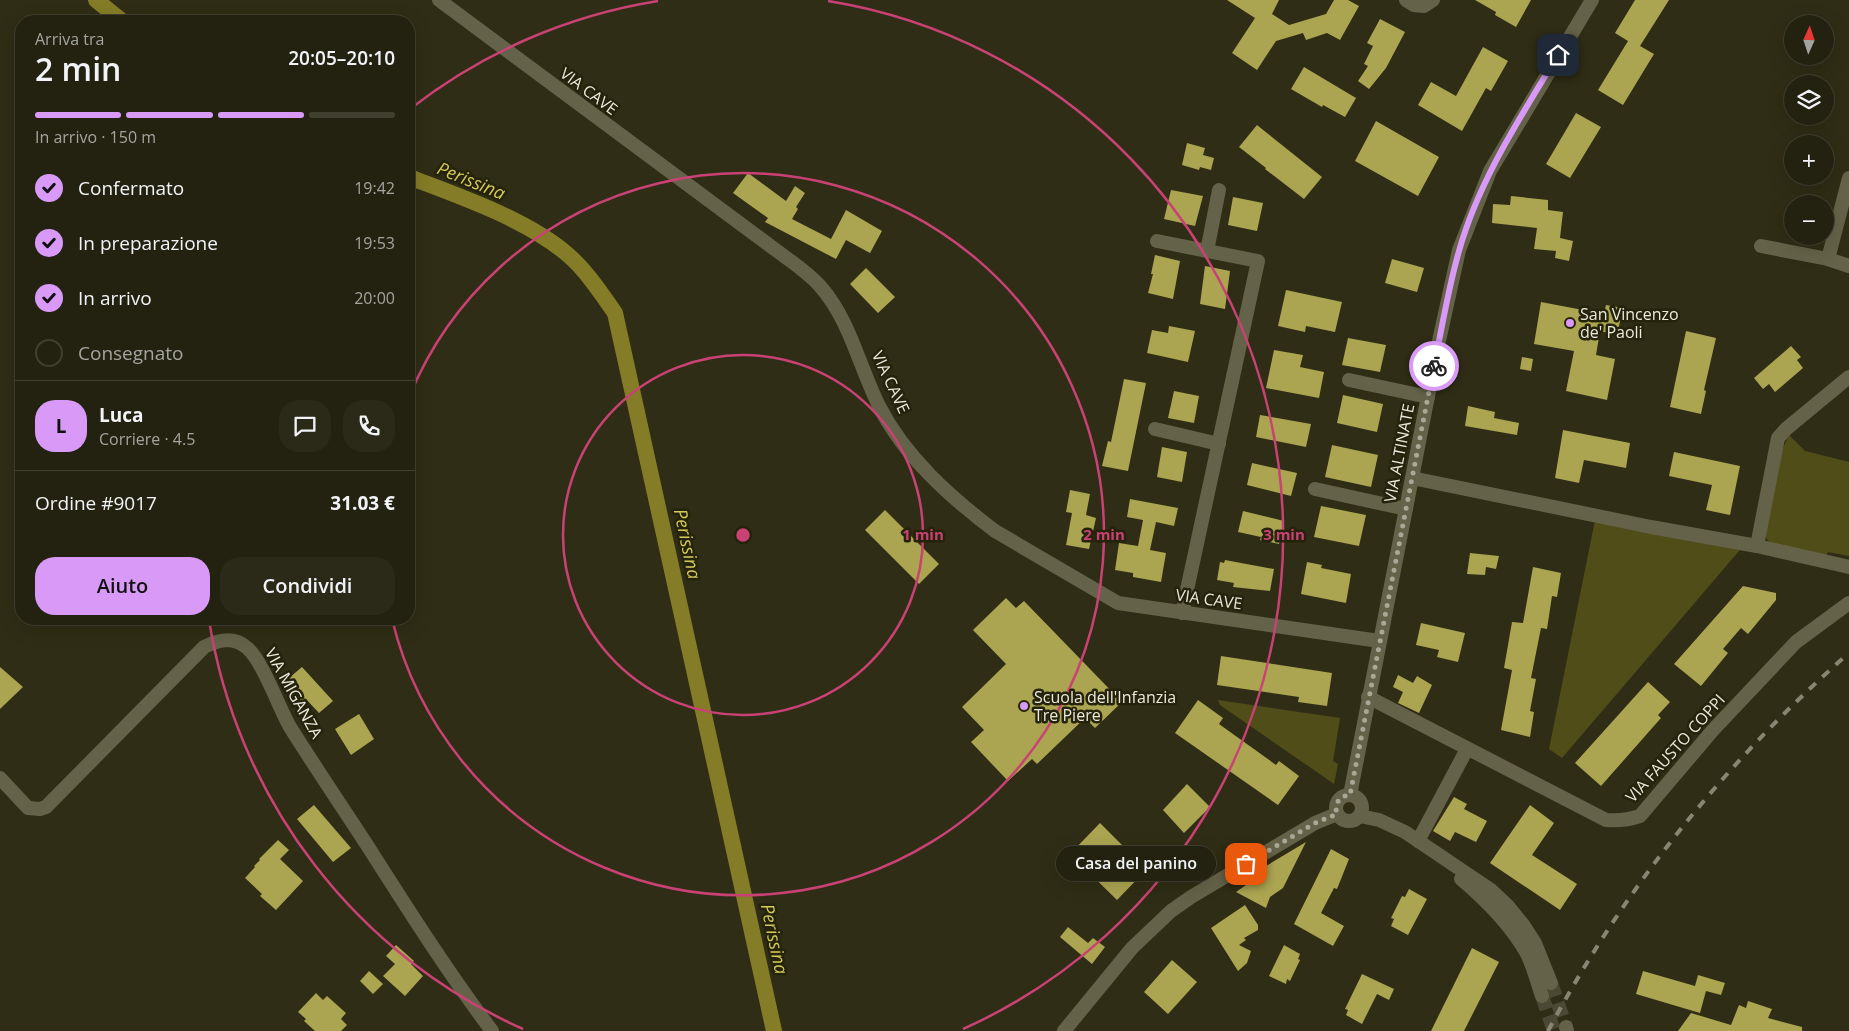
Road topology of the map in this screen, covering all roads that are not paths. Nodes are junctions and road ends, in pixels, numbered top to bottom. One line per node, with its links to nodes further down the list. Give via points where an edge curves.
1 (439, 0): 23 (street, VIA CAVE, via 820,286 838,310 888,421 936,482 977,518 1118,603)
2 (1406, 0): 3 (street, via 1424,6)
3 (1433, 0)
4 (1592, 0): 14 (street, VIA ALTINATE, via 1490,170 1478,198 1459,250)
5 (1849, 178): 10 (street)
6 (1219, 190): 9 (street)
7 (1157, 241): 9 (street)
8 (1761, 246): 10 (street)
9 (1206, 251): 16 (street, via 1258,261)
10 (1828, 259): 11 (street)
11 (1849, 266)
12 (1849, 377): 20 (street, via 1778,438)
13 (1349, 380): 14 (street)
14 (1428, 397): 17 (street, VIA ALTINATE)
15 (1155, 429): 16 (street)
16 (1219, 444): 23 (street)
17 (1412, 478): 19 (street, VIA ALTINATE); 20 (street)
18 (1315, 489): 19 (street)
19 (1406, 509): 24 (street, VIA ALTINATE)
20 (1757, 546): 21 (street)
21 (1849, 568)
22 (1849, 603): 26 (street, VIA FAUSTO COPPI, via 1796,642 1713,730 1640,816 1606,820)
23 (1182, 612): 24 (street, VIA CAVE)
24 (1379, 641): 25 (street, VIA ALTINATE)
25 (1368, 698): 26 (street, VIA FAUSTO COPPI); 28 (street, VIA ALTINATE)
26 (1467, 749): 31 (street)
27 (0, 778): 35 (street, VIA MIGANZA, via 28,808 46,807 204,647 223,640 240,643 257,661 289,725 451,975)
28 (1350, 795): 29 (street, via 1338,801); 30 (street, via 1361,802)
29 (1337, 814): 30 (street, via 1350,822); 36 (street, via 1315,823 1171,911 1132,948)
30 (1360, 816): 31 (street, via 1379,820)
31 (1418, 841): 32 (street)
32 (1434, 852): 33 (street, via 1507,905 1535,943); 34 (street, via 1486,901 1513,932 1527,954)
33 (1550, 983)
34 (1542, 996)
35 (492, 1031)
36 (1064, 1031)

